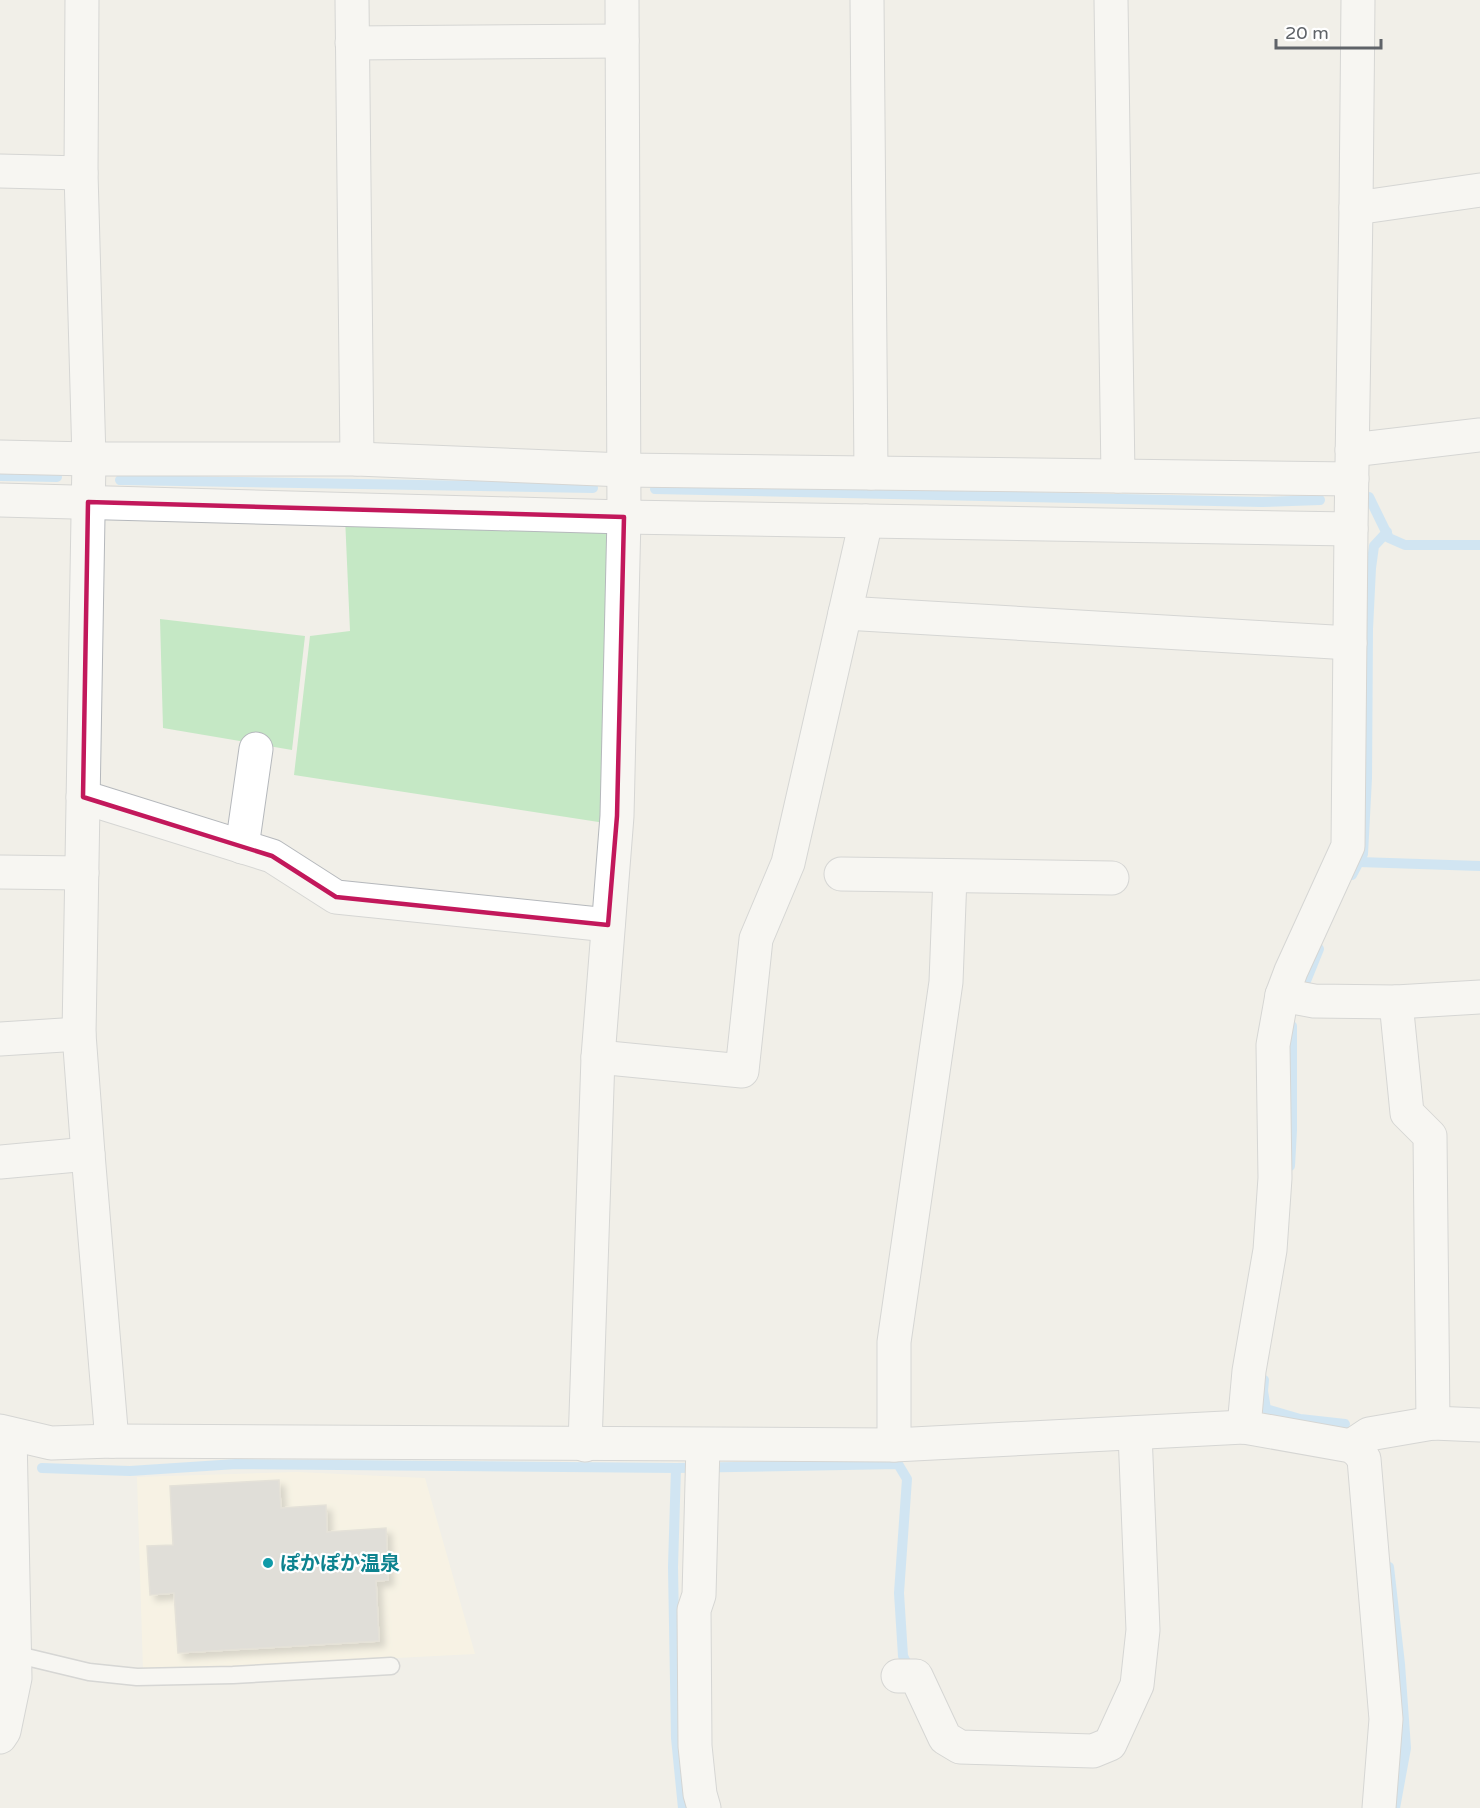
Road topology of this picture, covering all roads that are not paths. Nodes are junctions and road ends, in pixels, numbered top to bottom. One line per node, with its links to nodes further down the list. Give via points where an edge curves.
1 (82, 0): 10 (street)
2 (352, 0): 8 (street)
3 (622, 0): 7 (street)
4 (867, 0): 19 (street)
5 (1111, 0): 20 (street)
6 (1358, 0): 12 (street)
7 (622, 41): 8 (street); 18 (street)
8 (352, 43): 16 (street)
9 (0, 171): 10 (street)
10 (81, 173): 15 (street)
11 (1480, 190): 12 (street)
12 (1356, 208): 17 (street)
13 (1480, 435): 17 (street)
14 (0, 457): 15 (street)
15 (89, 459): 16 (street); 22 (street)
16 (357, 459): 18 (street)
17 (1352, 464): 20 (street); 25 (street)
18 (624, 470): 19 (street); 23 (street)
19 (871, 473): 20 (street)
20 (1118, 476)
21 (0, 500): 22 (street)
22 (88, 502): 23 (street); 29 (street)
23 (624, 517): 24 (street); 36 (street, via 617,816)
24 (866, 521): 25 (street); 26 (street)
25 (1351, 529): 27 (street)
26 (845, 613): 27 (street); 42 (street, via 788,863 756,939 742,1071)
27 (1350, 642): 38 (street, via 1348,846 1291,971)
28 (256, 749): 30 (street)
29 (83, 797): 30 (street); 32 (street)
30 (242, 847): 36 (street, via 272,856 336,897)
31 (0, 872): 32 (street)
32 (82, 873): 40 (street)
33 (842, 874): 34 (street)
34 (950, 876): 35 (street); 52 (street, via 946,982 894,1342)
35 (1112, 878)
36 (608, 925): 42 (street)
37 (1480, 997): 39 (street)
38 (1293, 998): 39 (street); 47 (street, via 1274,1045 1275,1178 1270,1250 1249,1371)
39 (1396, 1002): 45 (street, via 1407,1113 1430,1136)
40 (79, 1034): 41 (street); 43 (street)
41 (0, 1039)
42 (598, 1057): 51 (street)
43 (87, 1154): 44 (street); 50 (street)
44 (0, 1162)
45 (1433, 1423): 46 (street); 53 (street, via 1369,1434)
46 (1480, 1425)
47 (1244, 1427): 49 (street); 53 (street)
48 (5, 1433): 50 (street, via 51,1443); 55 (street)
49 (1136, 1433): 52 (street); 57 (street, via 1143,1630 1137,1685 1110,1744 1093,1751 960,1747 945,1738 916,1676)
50 (112, 1441): 51 (street)
51 (585, 1445): 54 (street)
52 (894, 1445): 54 (street)
53 (1351, 1446): 60 (street, via 1364,1459 1386,1719)
54 (703, 1459): 59 (street, via 699,1595 694,1610 695,1746)
55 (15, 1654): 56 (lane, via 89,1672 137,1677); 58 (street, via 15,1678)
56 (391, 1666)
57 (898, 1676)
58 (0, 1737)
59 (704, 1808)
60 (1379, 1808)

